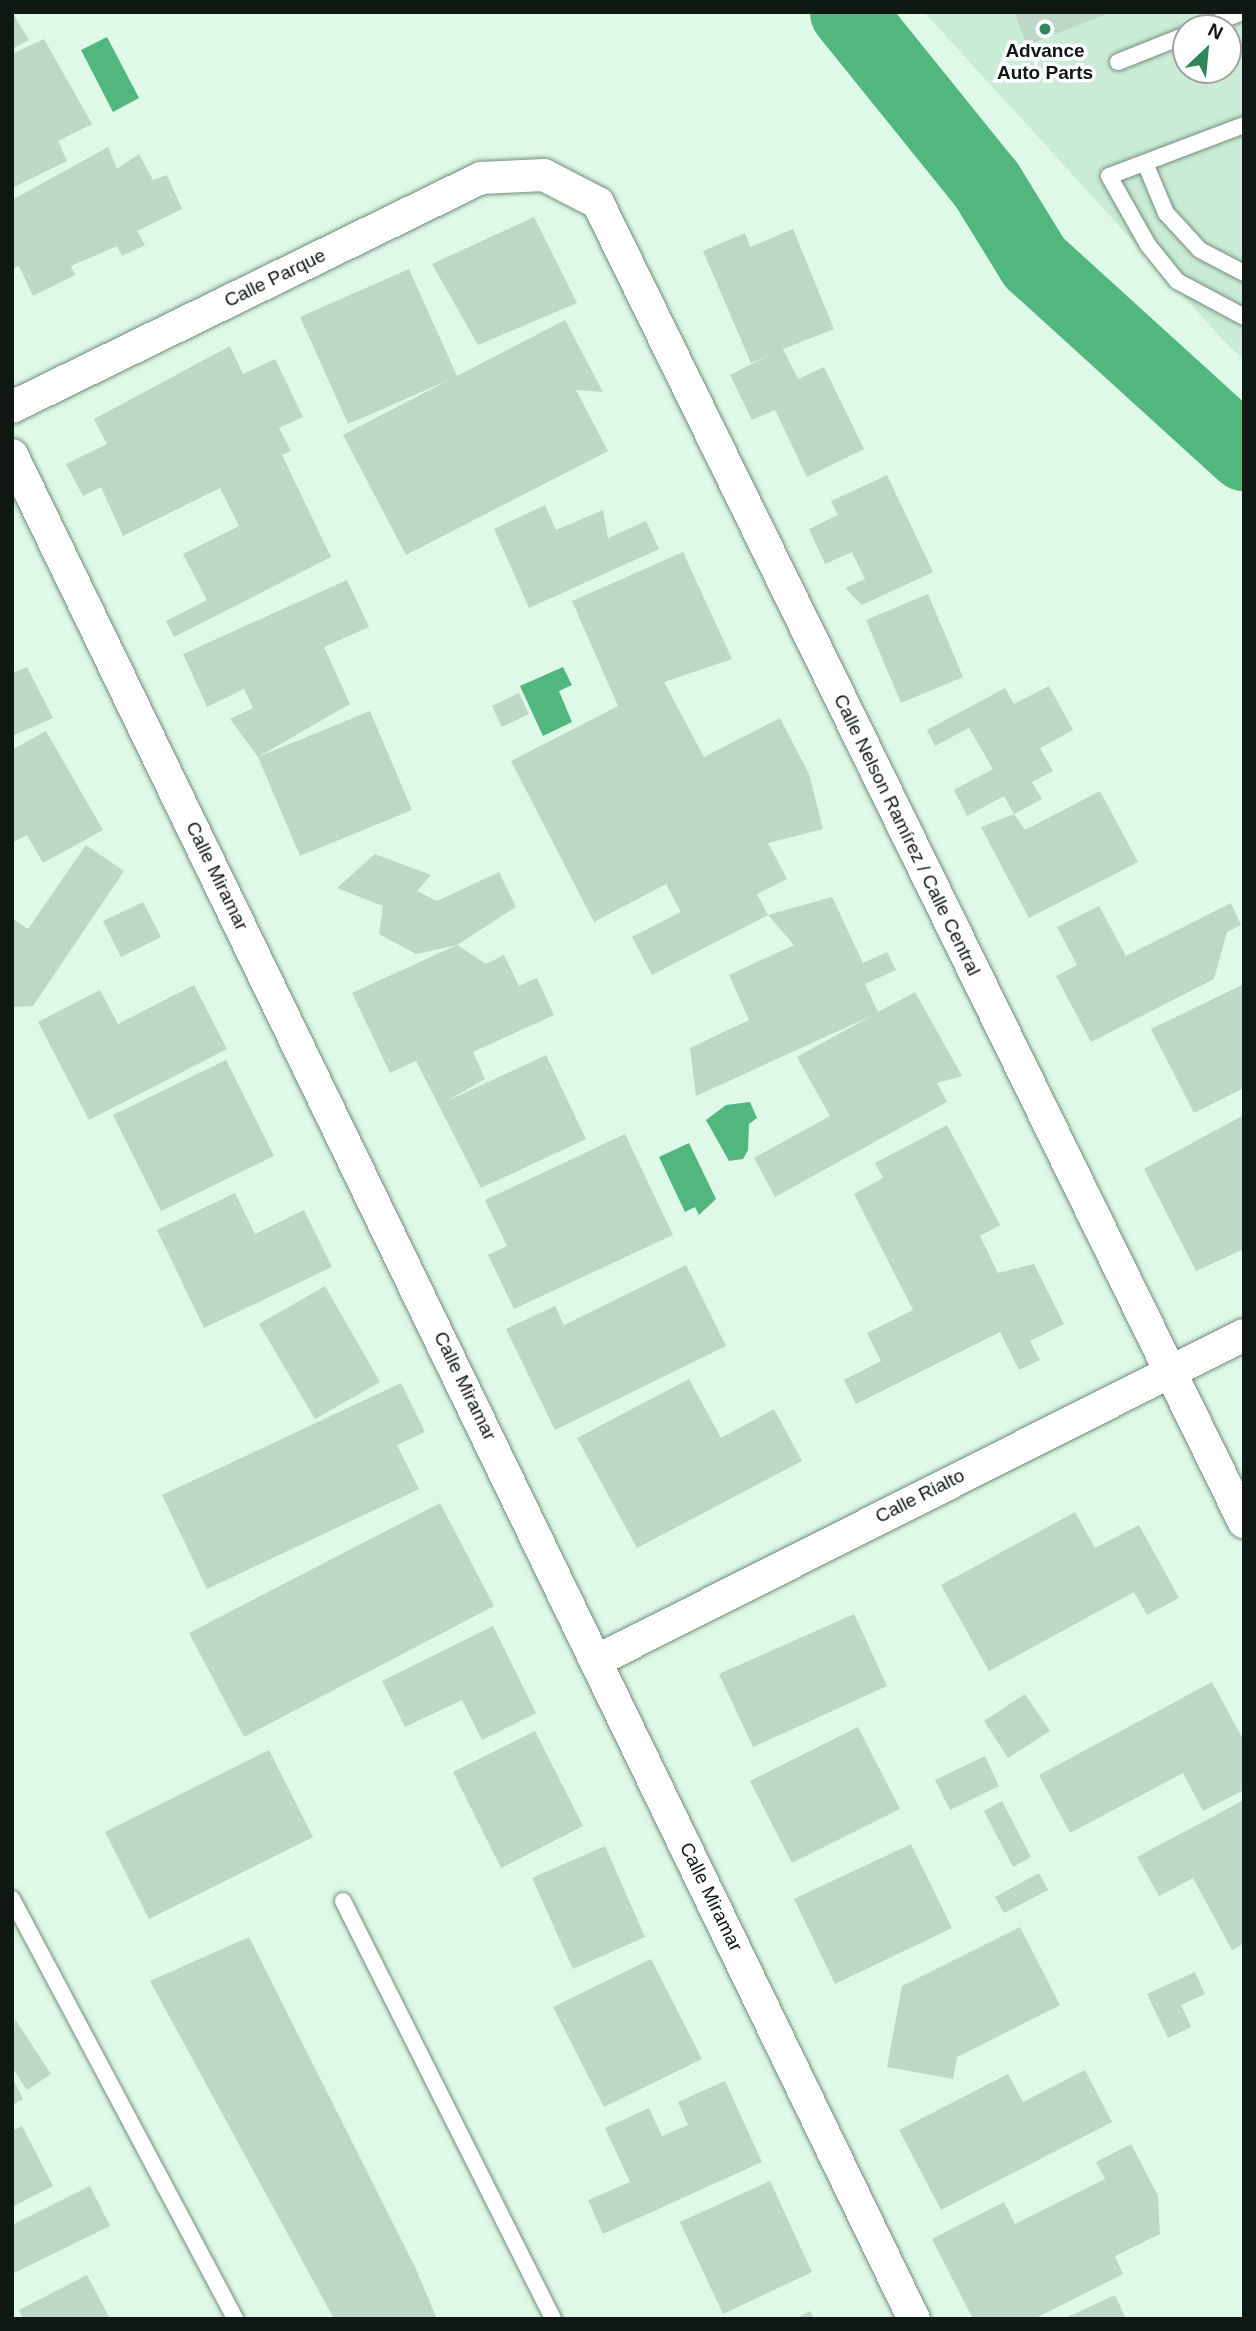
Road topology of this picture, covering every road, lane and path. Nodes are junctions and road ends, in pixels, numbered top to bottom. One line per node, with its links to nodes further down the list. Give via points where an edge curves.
1 (1172, 41): 2 (lane)
2 (1118, 62)
3 (1244, 125): 4 (lane)
4 (1145, 163): 6 (lane, via 1166,213 1200,250); 7 (lane, via 1109,177 1148,245 1177,281)
5 (544, 175): 8 (street, Calle Parque, via 481,178); 11 (street, Calle Nelson Ramírez / Calle Central, via 598,203)
6 (1244, 273)
7 (1244, 317)
8 (12, 407)
9 (12, 455): 13 (street, Calle Miramar)
10 (1244, 1335): 11 (street, Calle Rialto)
11 (1169, 1370): 12 (street, Calle Nelson Ramírez / Calle Central); 13 (street, Calle Rialto)
12 (1244, 1522)
13 (598, 1660): 18 (street, Calle Miramar)
14 (12, 1899): 16 (lane)
15 (343, 1901): 17 (lane)
16 (235, 2319)
17 (553, 2319)
18 (914, 2319)

